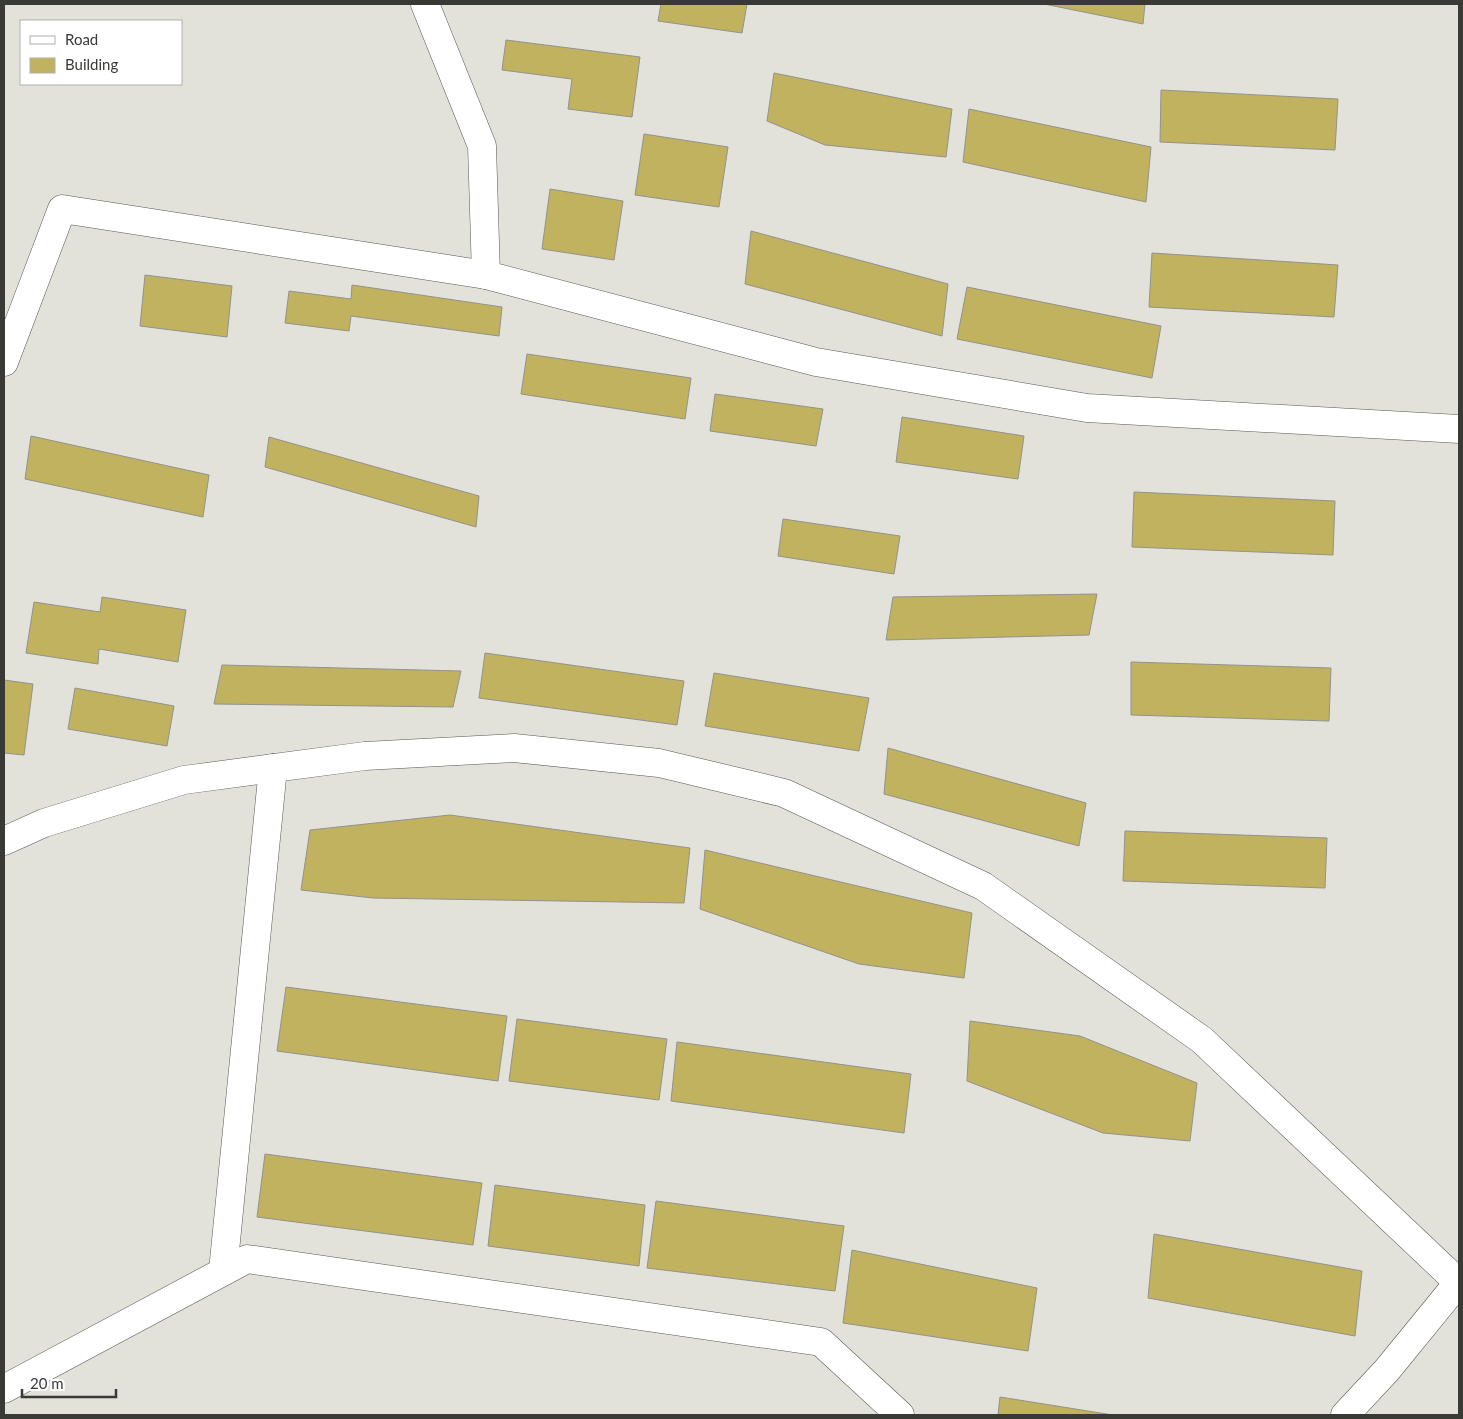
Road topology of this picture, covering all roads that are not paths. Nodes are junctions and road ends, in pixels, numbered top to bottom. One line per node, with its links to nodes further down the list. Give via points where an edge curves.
1 (425, 4): 2 (street, via 482,146)
2 (486, 275): 3 (street, via 62,209); 4 (street, via 816,362 1087,408)
3 (4, 362)
4 (1459, 429)
5 (273, 768): 6 (street, via 184,780 44,823); 7 (street); 8 (street, via 365,756 514,748 659,763 784,793 983,886 1202,1040)
6 (4, 841)
7 (223, 1271): 9 (street); 10 (street, via 247,1259 821,1342)
8 (1459, 1283): 11 (street, via 1388,1370)
9 (4, 1389)
10 (900, 1415)
11 (1345, 1415)

